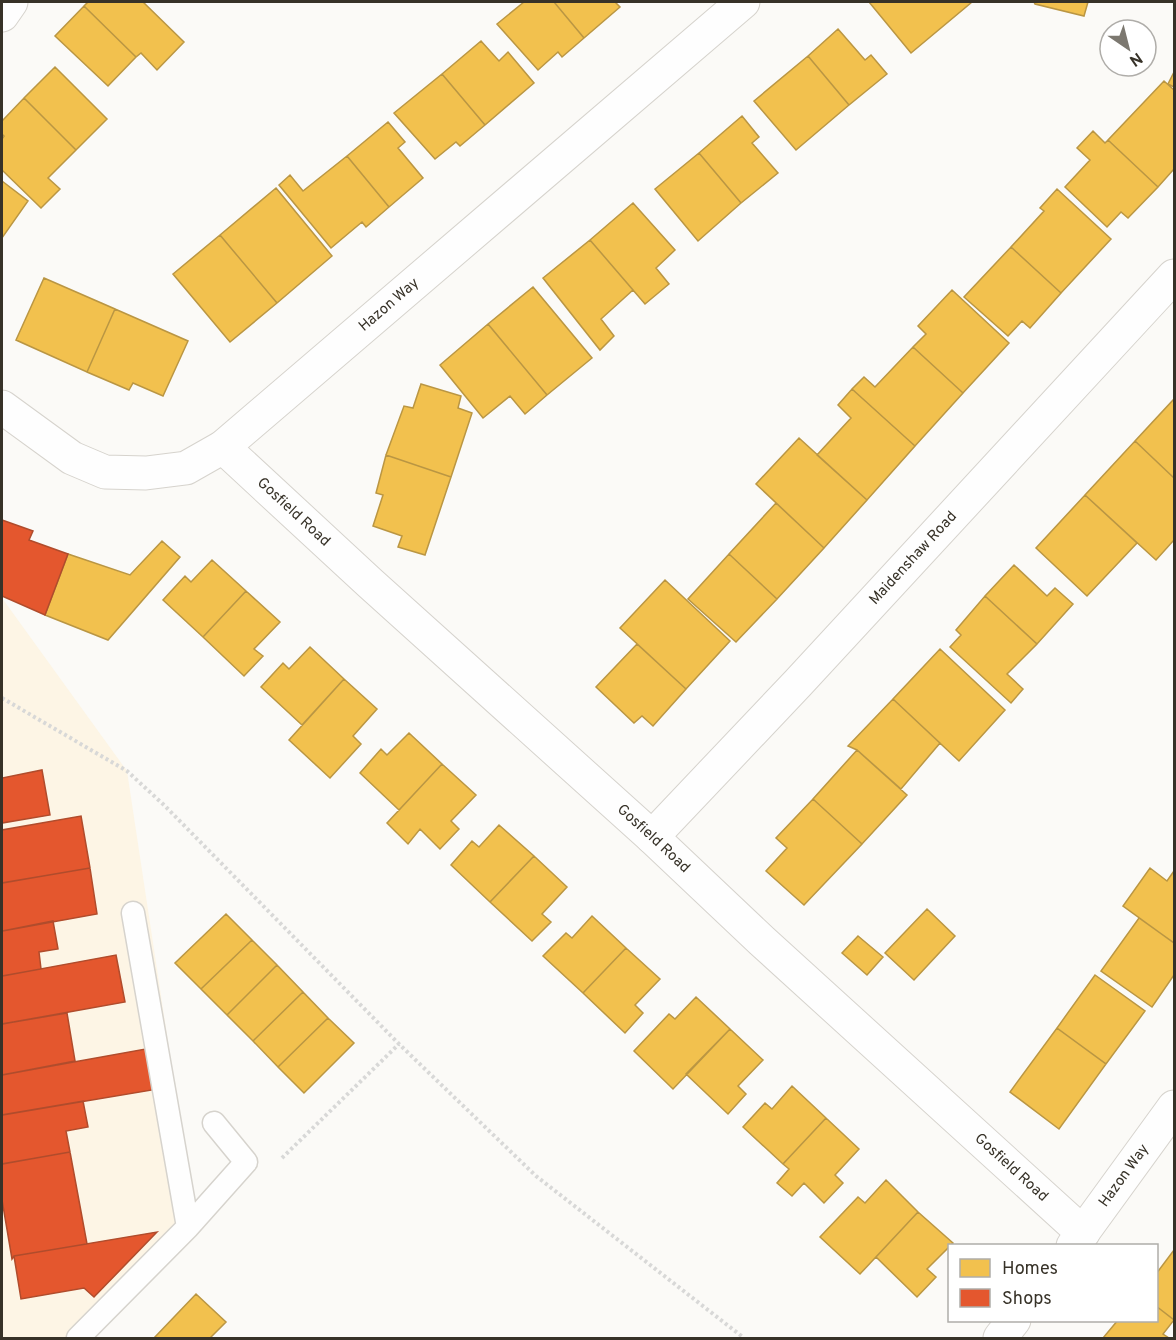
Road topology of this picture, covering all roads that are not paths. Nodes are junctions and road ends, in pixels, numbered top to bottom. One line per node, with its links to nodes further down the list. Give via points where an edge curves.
1 (11, 2): 3 (street)
2 (744, 2): 6 (street, Hazon Way)
3 (2, 15)
4 (1174, 276): 7 (street, Maidenshaw Road)
5 (2, 407): 6 (street, Hazon Way, via 72,458 105,472 146,473 186,468)
6 (223, 447): 7 (street, Gosfield Road)
7 (652, 837): 12 (street, Gosfield Road)
8 (133, 913): 11 (lane)
9 (1174, 1107): 12 (street, Hazon Way)
10 (214, 1123): 11 (lane, via 246,1162)
11 (188, 1227): 14 (lane)
12 (1078, 1239)
13 (1012, 1322): 15 (street)
14 (78, 1338)
15 (1000, 1338)

